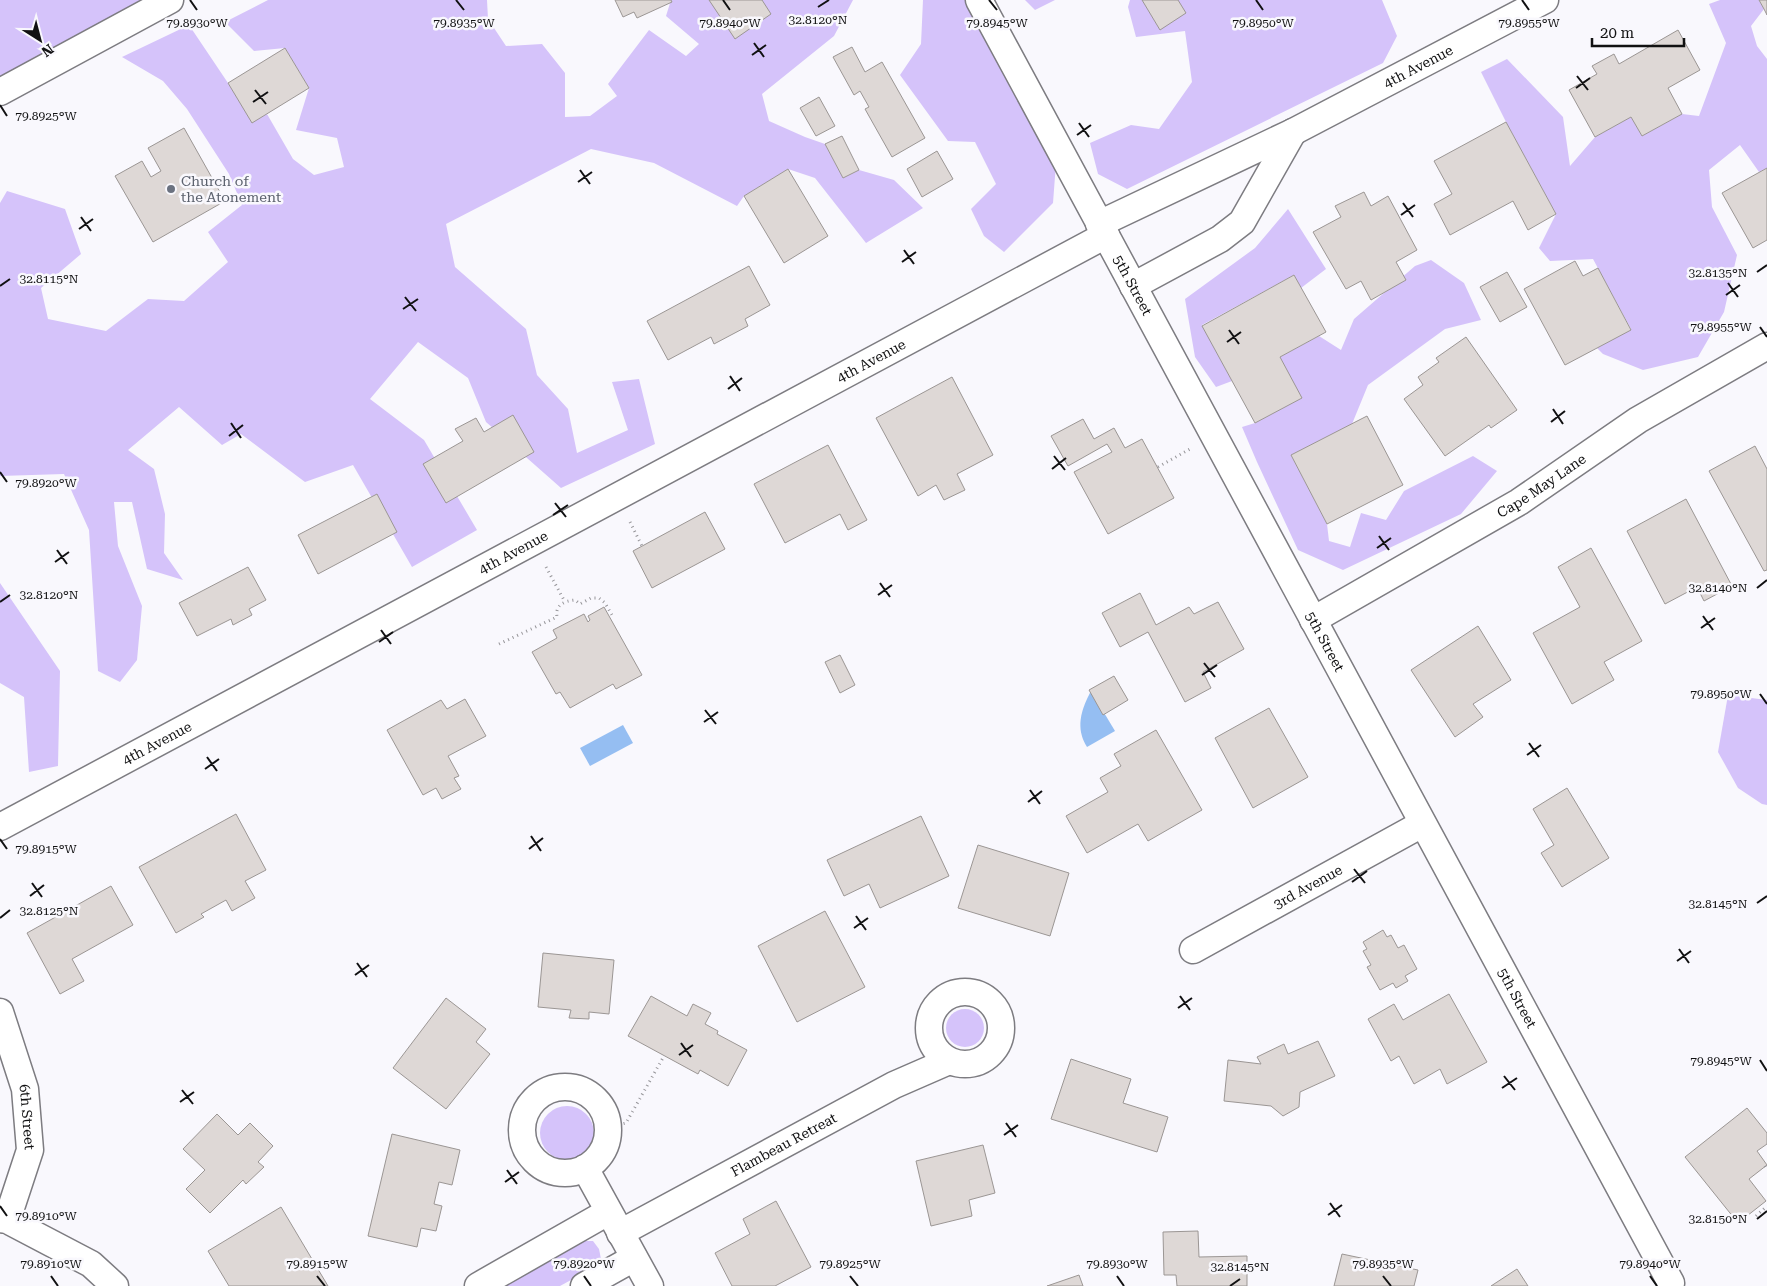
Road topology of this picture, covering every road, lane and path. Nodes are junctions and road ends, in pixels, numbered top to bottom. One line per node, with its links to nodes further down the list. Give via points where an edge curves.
1 (170, 0): 4 (street)
2 (979, 0): 6 (street, 5th Street)
3 (1545, 0): 5 (street, 4th Avenue)
4 (0, 92)
5 (1293, 132): 6 (street, 4th Avenue); 7 (street, via 1242,222 1220,238)
6 (1102, 230): 7 (street, 5th Street); 11 (street, 4th Avenue, via 993,297)
7 (1133, 286): 9 (street, 5th Street)
8 (1767, 346): 14 (street, Cape May Lane, via 1638,420 1519,502)
9 (1214, 436): 10 (path); 14 (street, 5th Street)
10 (1158, 467)
11 (533, 542): 12 (path); 17 (street, 4th Avenue)
12 (565, 602): 13 (path, via 575,600 580,604 599,598); 15 (path, via 559,605 557,617)
13 (612, 615)
14 (1313, 620): 16 (street, 5th Street)
15 (499, 644)
16 (1422, 824): 18 (street, 3rd Avenue); 29 (street, 5th Street)
17 (0, 827)
18 (1193, 950)
19 (0, 1012): 26 (street, 6th Street, via 25,1089 30,1150)
20 (664, 1056): 22 (path, via 626,1123)
21 (949, 1061): 27 (street, Flambeau Retreat, via 894,1084)
22 (609, 1127): 23 (street, via 601,1155); 23 (street, via 598,1101 574,1087 546,1091 526,1112 522,1140 538,1164 564,1174)
23 (586, 1168): 27 (street)
24 (1767, 1206): 25 (path)
25 (1756, 1216)
26 (3, 1219): 30 (street, via 91,1264)
27 (614, 1223): 28 (street); 31 (street, Flambeau Retreat)
28 (634, 1258): 32 (street); 33 (street)
29 (1671, 1283)
30 (115, 1286)
31 (478, 1286)
32 (584, 1286)
33 (650, 1286)

